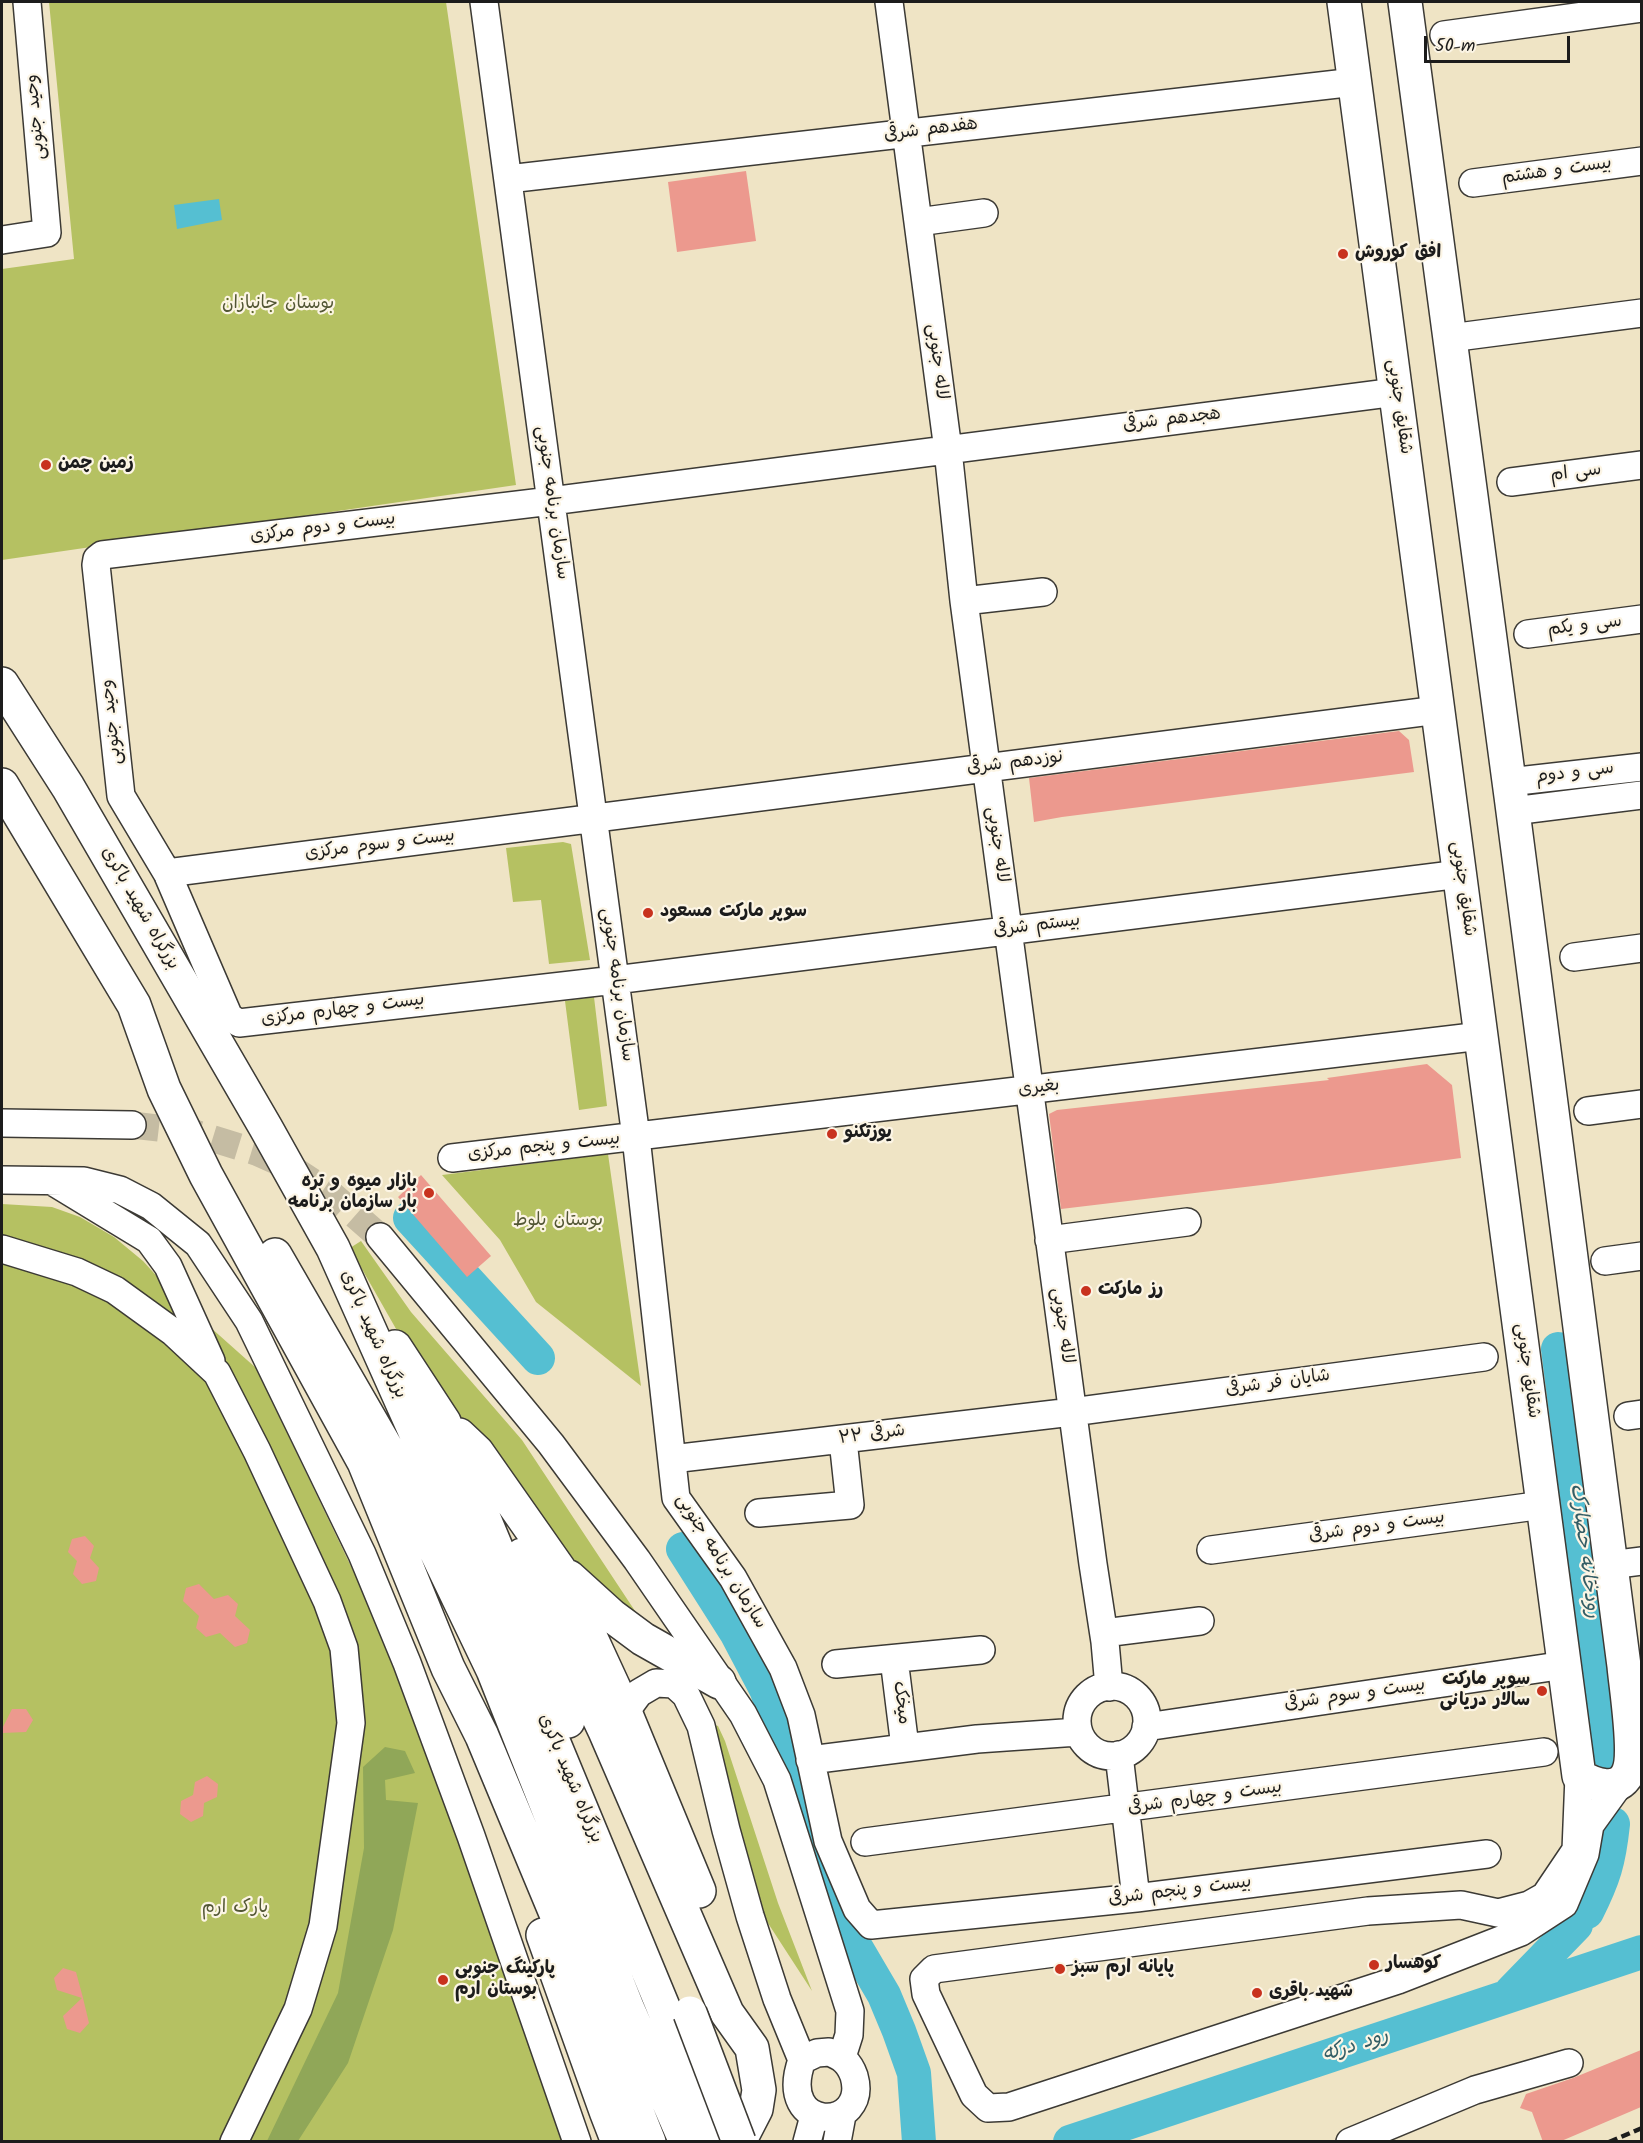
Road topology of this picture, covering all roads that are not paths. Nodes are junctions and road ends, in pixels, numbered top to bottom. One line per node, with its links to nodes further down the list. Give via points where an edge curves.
1 (27, 2): 15 (street, وحید جنوبی, via 47,233)
2 (484, 2): 11 (street, سازمان برنامه جنوبی)
3 (889, 2): 9 (street, لاله جنوبی)
4 (1344, 2): 8 (main road, شقایق جنوبی)
5 (1406, 2): 17 (main road)
6 (1641, 8): 7 (street)
7 (1444, 35)
8 (1354, 82): 9 (street, هفدهم شرقی); 18 (main road, شقایق جنوبی)
9 (906, 134): 11 (street, هفدهم شرقی); 14 (street, لاله جنوبی)
10 (1641, 161): 12 (street, بیست و هشتم)
11 (508, 179): 22 (street, سازمان برنامه جنوبی)
12 (1473, 183)
13 (984, 213): 14 (street)
14 (918, 222): 19 (street, لاله جنوبی)
15 (2, 240)
16 (1641, 313): 17 (street)
17 (1450, 338): 33 (main road)
18 (1396, 392): 19 (street, هجدهم شرقی); 29 (main road, شقایق جنوبی)
19 (948, 450): 22 (street, هجدهم شرقی); 25 (street, لاله جنوبی)
20 (1641, 465): 21 (street, سی ام)
21 (1511, 482)
22 (551, 501): 23 (street, بیست و دوم مرکزی, via 102,555); 35 (street, سازمان برنامه جنوبی)
23 (97, 559): 36 (street, وحید جنوبی, via 121,796)
24 (1043, 592): 25 (street)
25 (964, 602): 31 (street, لاله جنوبی)
26 (1641, 619): 27 (street, سی و یکم)
27 (1528, 634)
28 (2, 684): 59 (main road, بزرگراه شهید باکری, via 68,787 266,1128)
29 (1438, 710): 31 (street, نوزدهم شرقی); 37 (main road, شقایق جنوبی)
30 (1641, 767): 33 (street, سی و دوم)
31 (986, 768): 35 (street, نوزدهم شرقی); 38 (street, لاله جنوبی)
32 (2, 785): 42 (main road)
33 (1522, 795): 34 (street, سی و دوم); 69 (main road)
34 (1641, 795)
35 (593, 819): 36 (street, بیست و سوم مرکزی); 41 (street, سازمان برنامه جنوبی)
36 (167, 873): 41 (street, بیست و چهارم مرکزی, via 228,1017 239,1023)
37 (1460, 874): 38 (street, بیستم شرقی); 43 (main road, شقایق جنوبی)
38 (1008, 931): 41 (street, بیستم شرقی); 44 (street, لاله جنوبی)
39 (1641, 948): 40 (street)
40 (1574, 957)
41 (615, 980): 49 (street, سازمان برنامه جنوبی)
42 (134, 1005): 77 (main road, via 164,1089 206,1175 364,1462); 94 (main road, via 387,1449 493,1670)
43 (1481, 1036): 44 (street, بغیری); 66 (main road, شقایق جنوبی)
44 (1029, 1090): 49 (street, بغیری); 55 (street, لاله جنوبی)
45 (1641, 1104): 46 (street)
46 (1588, 1111)
47 (2, 1123): 48 (street)
48 (132, 1125)
49 (636, 1137): 50 (street, بیست و پنجم مرکزی); 65 (street, سازمان برنامه جنوبی)
50 (452, 1158)
51 (2, 1180): 52 (street)
52 (52, 1181): 61 (street, via 149,1240 168,1266); 105 (street, via 84,1181 120,1190 168,1218 198,1244 249,1321 363,1554 407,1663)
53 (1187, 1222): 55 (street)
54 (380, 1237): 78 (street, via 551,1444 637,1560)
55 (1049, 1240): 62 (street, لاله جنوبی)
56 (2, 1249): 61 (street, via 77,1272 115,1290 173,1332)
57 (1641, 1256): 58 (street)
58 (1605, 1261)
59 (342, 1268): 63 (main road); 95 (main road, بزرگراه شهید باکری)
60 (1484, 1357): 62 (street, شایان فر شرقی)
61 (217, 1373): 100 (street, via 327,1601 344,1648 351,1723 322,1926 298,2009)
62 (1072, 1412): 64 (street, ۲۲ شرقی); 72 (street, لاله جنوبی)
63 (444, 1422): 70 (main road, via 477,1452); 95 (main road); 96 (main road, via 496,1516 518,1546 605,1731 727,2013)
64 (843, 1440): 65 (street, ۲۲ شرقی); 67 (street, via 850,1505)
65 (672, 1459): 86 (street, سازمان برنامه جنوبی, via 676,1498 733,1578 783,1668 801,1715)
66 (1544, 1505): 68 (street, بیست و دوم شرقی); 76 (main road, شقایق جنوبی)
67 (759, 1513)
68 (1211, 1550)
69 (1626, 1563): 87 (main road, via 1624,1666)
70 (559, 1569): 78 (main road, via 643,1640); 80 (main road)
71 (1200, 1621): 72 (street)
72 (1104, 1633): 79 (street, لاله جنوبی)
73 (981, 1650): 74 (street, میخک)
74 (894, 1659): 75 (street, میخک); 83 (street, میخک)
75 (836, 1664)
76 (1565, 1665): 81 (street, بیست و سوم شرقی); 88 (main road, شقایق جنوبی)
77 (448, 1668): 94 (main road); 106 (main road, via 461,1721)
78 (719, 1682): 97 (street, via 743,1714 777,1780 850,2011 849,2035)
79 (1109, 1687): 81 (street, via 1129,1691 1137,1698 1143,1706); 82 (street, via 1090,1694 1083,1702 1078,1711)
80 (625, 1712): 96 (main road, via 751,2018); 98 (street, via 639,1693 656,1683 674,1684 686,1695 701,1725 750,1916)
81 (1146, 1727): 85 (street, via 1137,1745)
82 (1078, 1732): 83 (street); 85 (street, via 1090,1749 1099,1754)
83 (905, 1747): 86 (street)
84 (1544, 1752): 89 (street, بیست و چهارم شرقی)
85 (1119, 1755): 89 (street)
86 (810, 1760): 93 (street, سازمان برنامه جنوبی, via 828,1841 856,1909)
87 (1631, 1772): 88 (main road, via 1610,1786 1594,1785); 88 (street, via 1590,1825 1585,1854 1564,1904 1521,1932 1398,1980 1009,2108 988,2108 974,2095 926,1994 924,1979 934,1969 1368,1911 1461,1905 1498,1913 1529,1905 1545,1896 1576,1850)
88 (1580, 1776)
89 (1126, 1809): 90 (street, بیست و چهارم شرقی); 92 (street)
90 (865, 1842)
91 (1487, 1854): 92 (street, بیست و پنجم شرقی)
92 (1136, 1898): 93 (street, بیست و پنجم شرقی)
93 (871, 1925)
94 (614, 2013): 107 (main road); 108 (main road)
95 (680, 2018): 109 (main road); 110 (main road, bridge)
96 (752, 2048): 110 (main road, via 759,2090 756,2109)
97 (842, 2057): 98 (street, via 829,2052); 101 (street, via 849,2064 856,2086 852,2102)
98 (802, 2060): 102 (street, via 796,2090)
99 (1569, 2063): 112 (street, via 1475,2090)
100 (246, 2113): 103 (street); 104 (street)
101 (842, 2115): 102 (street); 111 (street)
102 (810, 2129)
103 (213, 2142)
104 (234, 2142)
105 (577, 2142)
106 (618, 2142)
107 (649, 2142)
108 (686, 2142)
109 (719, 2142)
110 (739, 2142)
111 (837, 2142)
112 (1350, 2142)

